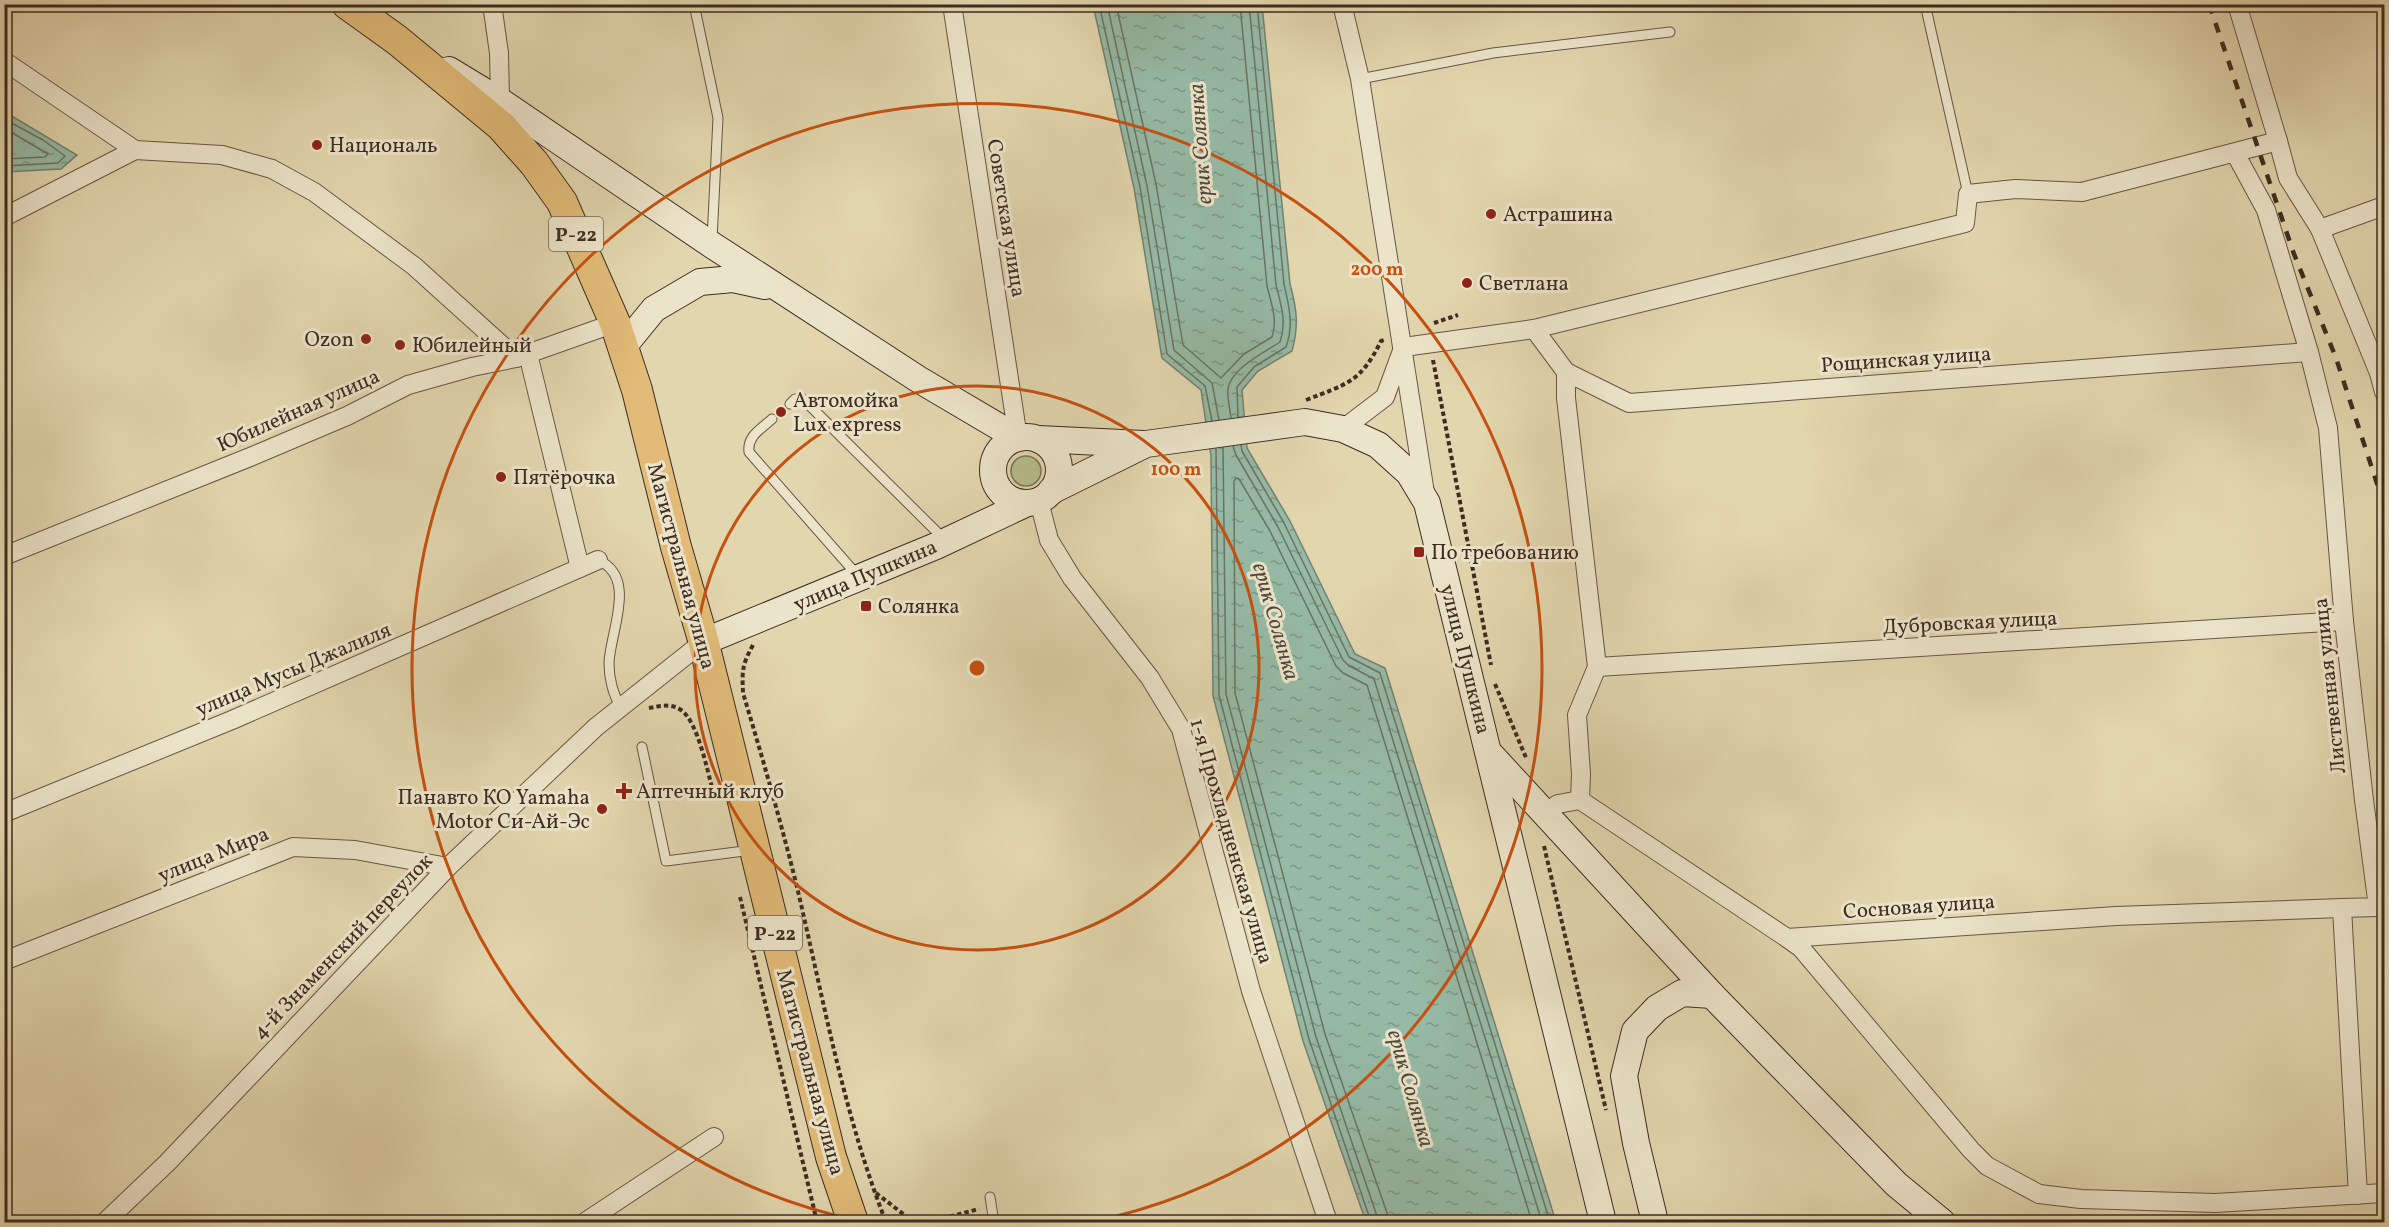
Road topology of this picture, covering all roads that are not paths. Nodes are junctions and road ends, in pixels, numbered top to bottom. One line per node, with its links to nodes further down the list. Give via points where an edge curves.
1 (347, 4): 9 (highway, Магистральная улица / Р-22)
2 (492, 4): 12 (street)
3 (693, 4): 20 (lane, via 718,118)
4 (952, 4): 33 (street, Советская улица)
5 (1342, 4): 11 (street)
6 (1925, 4): 16 (lane)
7 (2237, 4): 13 (street)
8 (1670, 32): 11 (lane, via 1493,53)
9 (398, 40): 12 (main road); 23 (highway, Магистральная улица / Р-22, via 501,126 534,162 562,202)
10 (4, 61): 14 (street)
11 (1360, 79): 24 (street)
12 (500, 101): 20 (main road)
13 (2277, 141): 15 (street); 19 (street, via 2288,178)
14 (135, 150): 18 (street); 26 (street, via 222,155 272,169 314,192 414,266)
15 (2235, 153): 16 (street, via 2082,192 2015,189); 25 (street, Лиственная улица, via 2266,210)
16 (1968, 194): 22 (street, via 1965,223)
17 (2385, 206): 19 (street)
18 (4, 217)
19 (2320, 229): 28 (street)
20 (712, 245): 21 (main road)
21 (806, 305): 23 (main road, via 763,285 733,279 700,282); 33 (main road, via 918,379)
22 (1534, 329): 24 (street); 27 (street, Рощинская улица)
23 (619, 335): 26 (street, Юбилейная улица); 43 (highway, Магистральная улица / Р-22)
24 (1404, 347): 32 (street, via 1385,397); 36 (street)
25 (2309, 352): 27 (street, Рощинская улица, via 1629,403); 42 (street, Лиственная улица, via 2328,428)
26 (522, 356): 38 (street, Юбилейная улица, via 408,385 255,455); 40 (street)
27 (1566, 372): 44 (street)
28 (2382, 373): 29 (street)
29 (2385, 392)
30 (790, 404): 37 (lane, via 803,399)
31 (772, 419): 41 (lane, via 752,437 749,452)
32 (1343, 429): 34 (main road, улица Пушкина, via 1305,422); 36 (main road, улица Пушкина, via 1386,452 1409,473)
33 (1028, 439): 34 (main road); 35 (main road, via 1054,452 1058,462 1057,482); 35 (main road, via 1010,441 997,453 993,478 1008,499)
34 (1146, 444): 35 (main road, улица Пушкина)
35 (1039, 499): 37 (main road, улица Пушкина); 66 (street, 1-я Прохладненская улица, via 1047,538 1066,569 1150,678 1181,729 1251,991)
36 (1426, 503): 47 (main road, улица Пушкина)
37 (946, 541): 41 (main road, улица Пушкина)
38 (4, 556)
39 (598, 560): 40 (street, улица Мусы Джалиля); 45 (lane, via 608,564 618,583 619,612 609,660)
40 (580, 568): 49 (street, улица Мусы Джалиля, via 232,720)
41 (859, 578): 43 (main road, улица Пушкина)
42 (2344, 621): 44 (street, Дубровская улица); 53 (street, Лиственная улица, via 2364,800)
43 (703, 642): 45 (street, 4-й Знаменский переулок); 51 (highway, Магистральная улица / Р-22)
44 (1597, 667): 48 (street, via 1577,715)
45 (616, 710): 52 (street, 4-й Знаменский переулок)
46 (642, 747): 51 (lane, via 666,861)
47 (1490, 754): 50 (main road); 67 (main road, улица Пушкина)
48 (1580, 800): 50 (street, via 1558,804); 55 (street)
49 (4, 813)
50 (1545, 814): 57 (main road)
51 (743, 851): 64 (highway, Магистральная улица / Р-22)
52 (448, 867): 56 (street, улица Мира, via 355,850 292,847); 62 (street, 4-й Знаменский переулок)
53 (2381, 907): 54 (street, Лиственная улица)
54 (2342, 908): 55 (street, Сосновая улица, via 2116,916); 60 (street)
55 (1787, 938): 60 (street, via 1800,948 1987,1166 2039,1194 2081,1200 2215,1203)
56 (4, 961)
57 (1712, 995): 68 (main road, via 1682,993 1657,1008 1635,1031 1624,1076); 69 (main road, via 1896,1184)
58 (714, 1137): 63 (street)
59 (2385, 1193): 60 (street)
60 (2358, 1196)
61 (991, 1201): 65 (lane)
62 (105, 1222)
63 (585, 1222)
64 (853, 1222)
65 (994, 1222)
66 (1328, 1222)
67 (1603, 1222)
68 (1655, 1222)
69 (1942, 1222)

